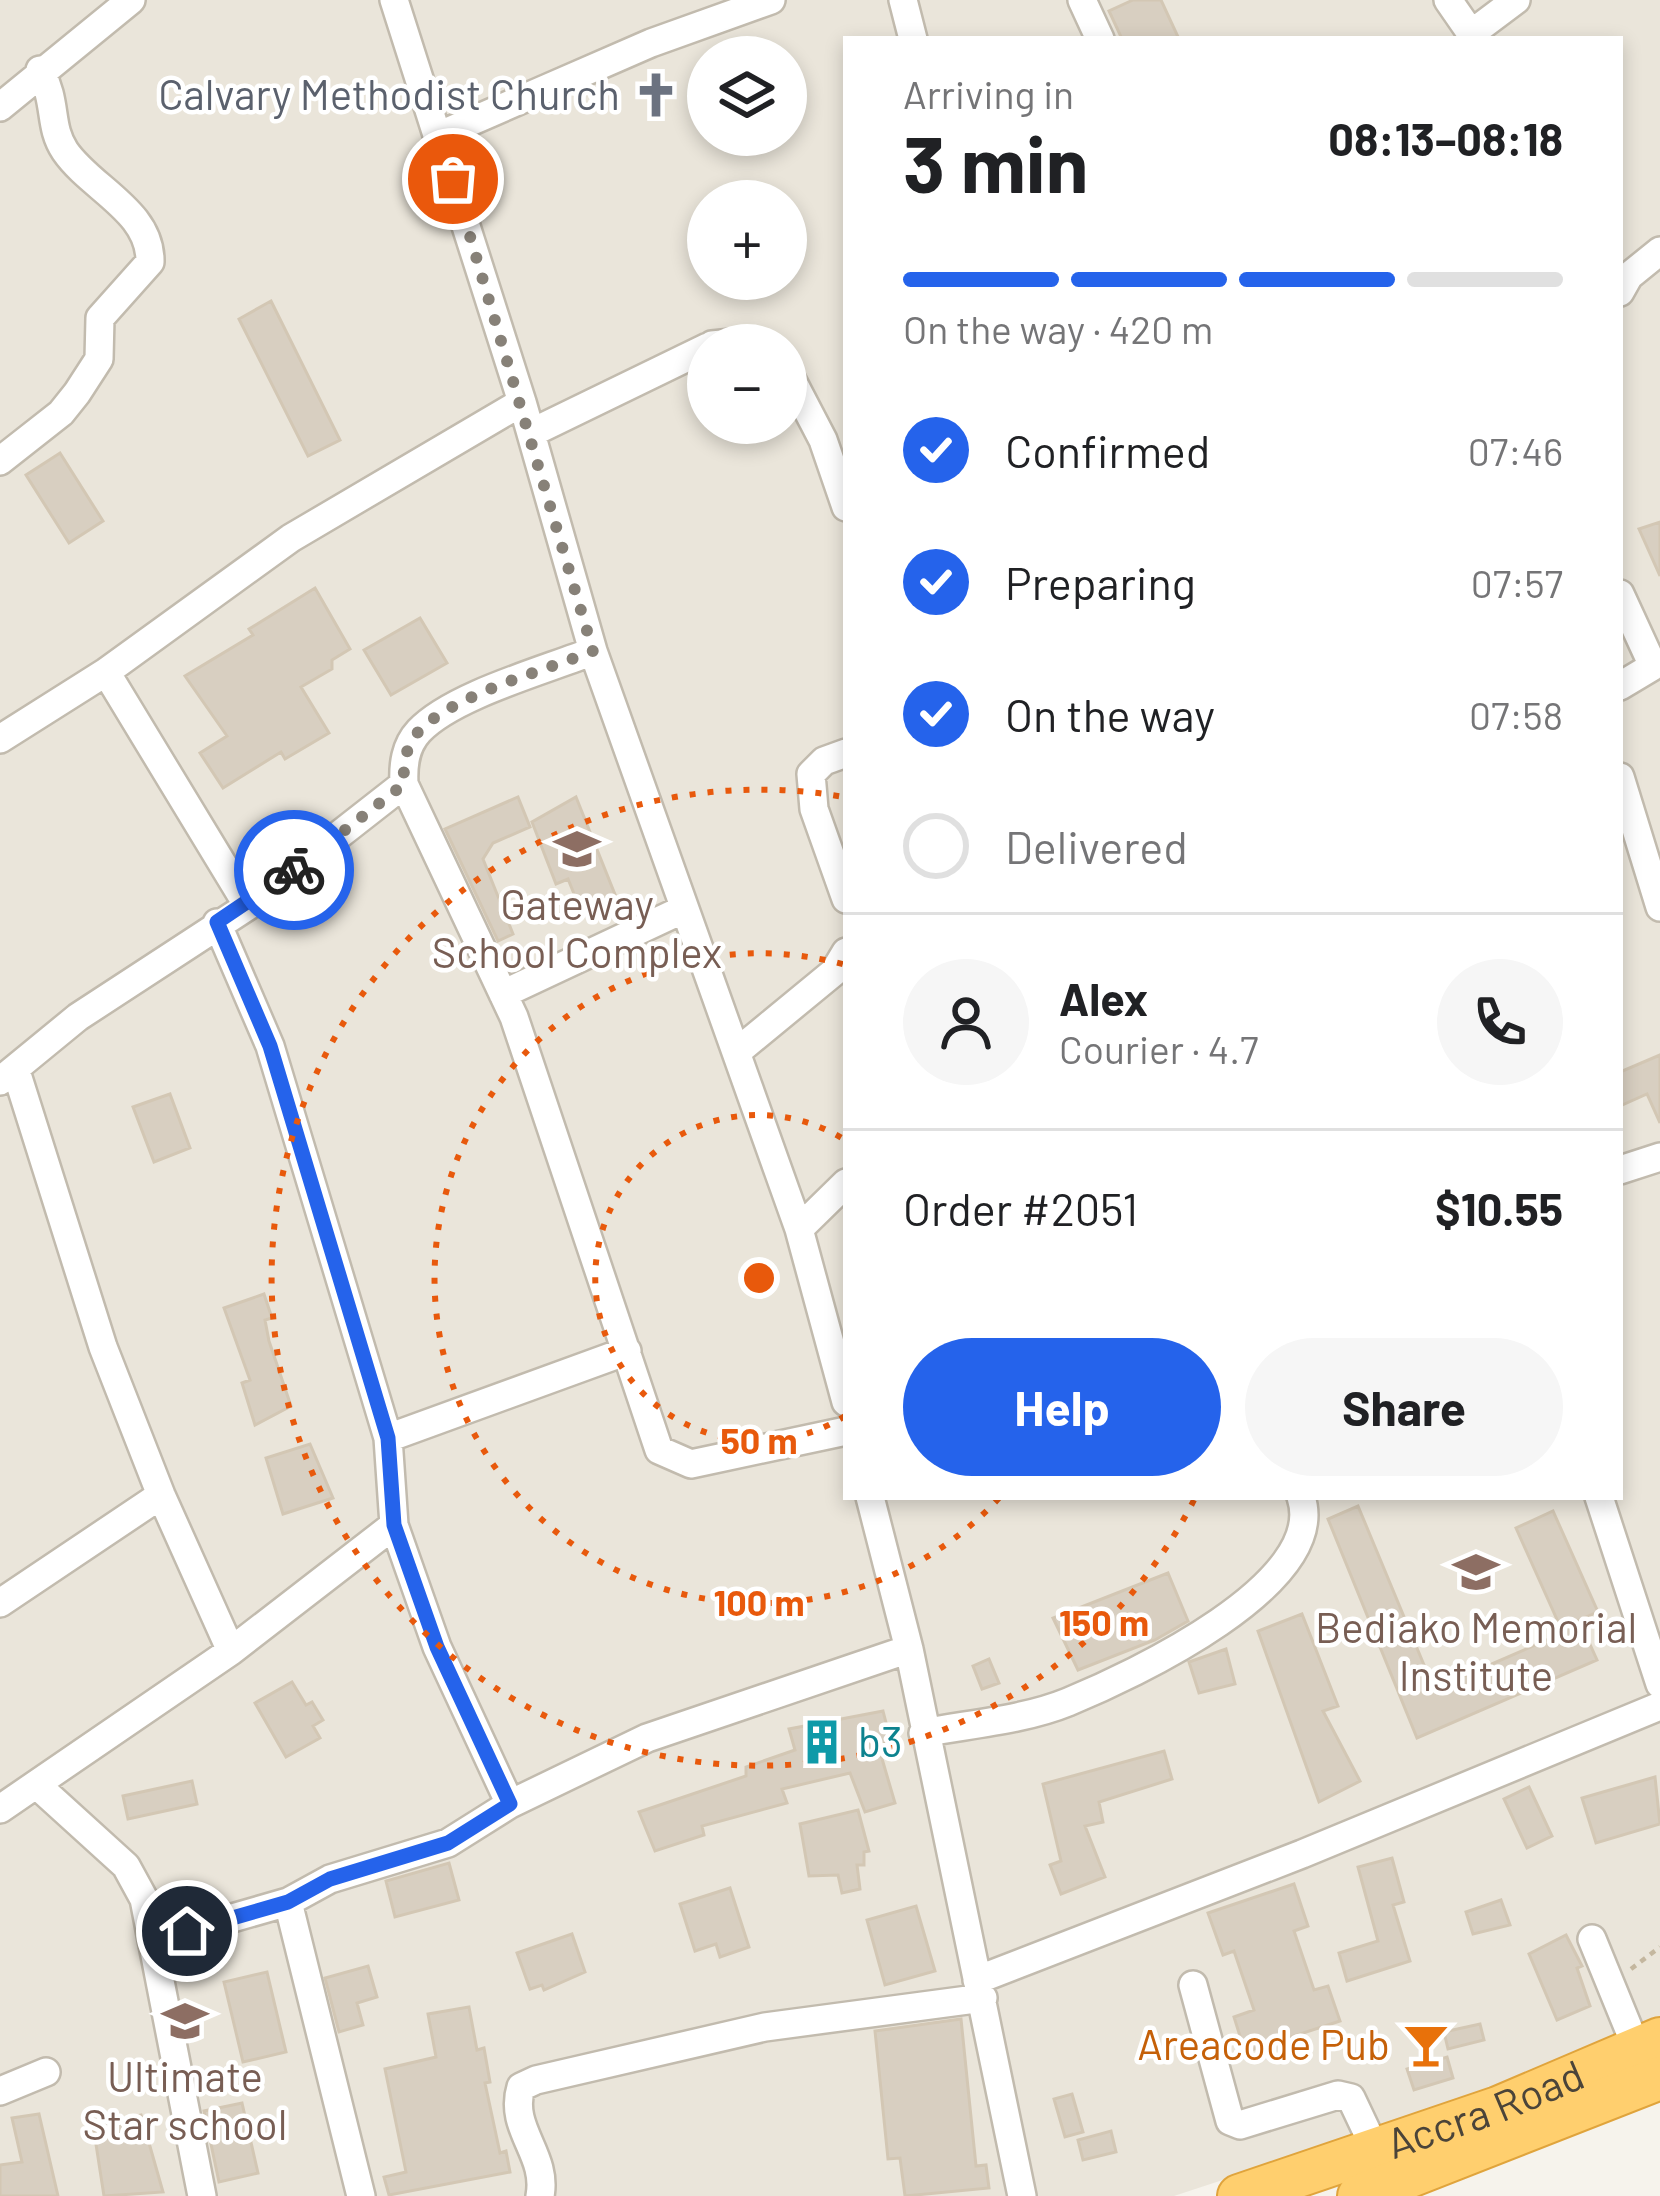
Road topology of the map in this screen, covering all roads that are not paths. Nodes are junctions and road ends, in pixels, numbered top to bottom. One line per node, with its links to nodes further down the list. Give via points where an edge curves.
1 (131, 0): 11 (street)
2 (394, 0): 13 (street)
3 (771, 0): 13 (street)
4 (903, 0): 8 (street)
5 (1448, 0): 10 (street)
6 (1516, 0): 10 (street)
7 (1092, 4): 9 (street)
8 (912, 36)
9 (1099, 36)
10 (1473, 36)
11 (40, 70): 12 (street); 20 (street, via 56,100 53,128 67,154 140,225 150,262 100,318 98,358 77,393)
12 (0, 107)
13 (440, 135): 17 (street)
14 (1660, 251): 15 (street)
15 (1623, 276)
16 (687, 357): 19 (street)
17 (522, 402): 19 (street); 25 (street, via 291,538)
18 (807, 409): 21 (street)
19 (531, 433): 23 (street)
20 (0, 460)
21 (843, 498)
22 (1623, 600): 24 (street)
23 (593, 651): 29 (street, via 448,710 418,732 403,760); 34 (street)
24 (1656, 664): 26 (street)
25 (106, 672): 27 (street); 32 (street)
26 (1623, 684)
27 (0, 740)
28 (843, 754): 31 (street, via 811,774 814,809)
29 (404, 784): 32 (street); 37 (street)
30 (1623, 787): 33 (street)
31 (843, 891)
32 (248, 906): 35 (street)
33 (1660, 907)
34 (685, 909): 37 (street); 38 (street)
35 (217, 922): 39 (street); 47 (street, via 270,1046)
36 (843, 957): 38 (street)
37 (503, 994): 44 (street)
38 (738, 1051): 43 (street)
39 (8, 1076): 48 (street)
40 (1660, 1157): 41 (street)
41 (1623, 1169)
42 (843, 1186): 43 (street)
43 (799, 1229): 45 (street)
44 (626, 1351): 46 (street, via 659,1450 673,1460 691,1464); 47 (street)
45 (843, 1391)
46 (843, 1433)
47 (388, 1438): 52 (street)
48 (160, 1495): 53 (street); 55 (street)
49 (1301, 1500): 58 (street, via 1298,1540 1245,1609 1065,1703)
50 (1600, 1500): 56 (street)
51 (871, 1503): 54 (street)
52 (394, 1525): 55 (street); 60 (street, via 437,1647)
53 (0, 1603)
54 (909, 1649): 58 (street); 60 (street, via 647,1738)
55 (231, 1651): 59 (street)
56 (1660, 1684)
57 (1660, 1706): 66 (street)
58 (923, 1733): 66 (street)
59 (39, 1787): 61 (street); 64 (street, via 126,1866)
60 (510, 1804): 62 (street, via 448,1843 330,1879)
61 (0, 1809)
62 (288, 1902): 64 (street); 72 (street)
63 (1592, 1939): 67 (street)
64 (157, 1946): 71 (street)
65 (1193, 1985): 70 (street, via 1230,2121 1240,2125 1338,2095 1351,2098)
66 (980, 1989): 73 (street, via 765,2027 521,2087 516,2117 541,2166); 74 (street)
67 (1652, 2055): 70 (highway, Accra Road); 76 (highway, Accra Road)
68 (46, 2072): 69 (street)
69 (0, 2091)
70 (1377, 2153): 75 (highway, Accra Road)
71 (202, 2196)
72 (361, 2196)
73 (540, 2196)
74 (1022, 2196)
75 (1239, 2196)
76 (1359, 2196)

